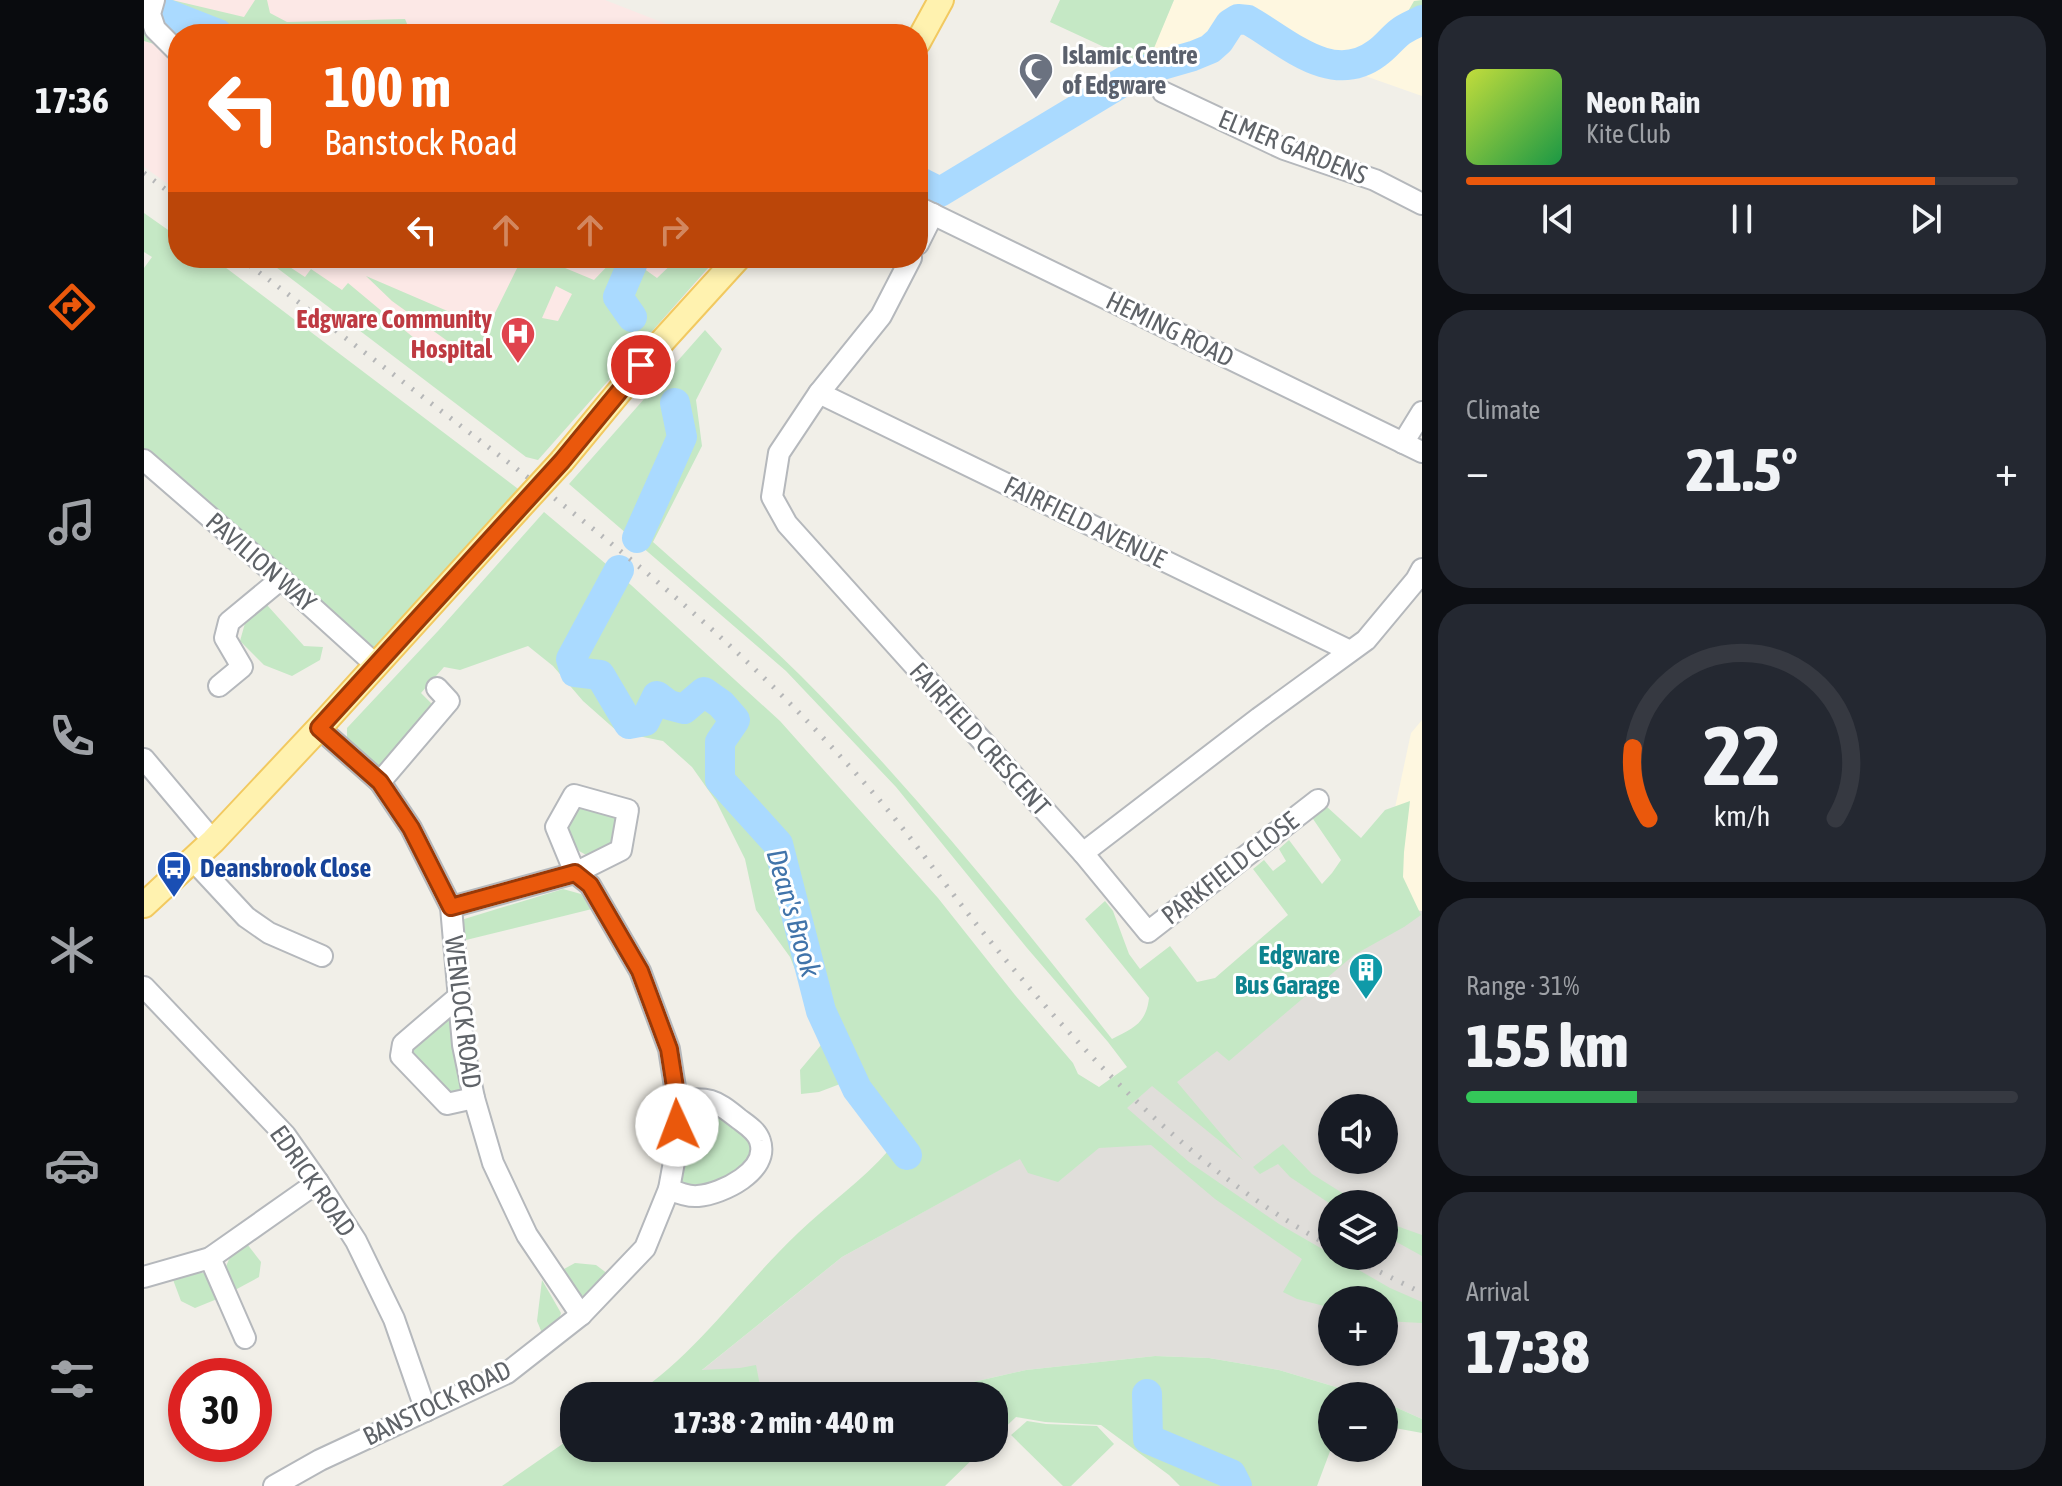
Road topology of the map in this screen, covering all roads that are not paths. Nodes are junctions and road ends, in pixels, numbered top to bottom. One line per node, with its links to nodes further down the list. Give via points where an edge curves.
1 (941, 0): 3 (main road)
2 (152, 7): 4 (street, via 155,29)
3 (928, 24)
4 (168, 42)
5 (1163, 92): 6 (street, ELMER GARDENS, via 1284,149 1375,180)
6 (1422, 204)
7 (928, 211): 12 (street, HEMING ROAD)
8 (729, 268): 17 (main road, bridge)
9 (906, 268): 10 (street, FAIRFIELD CRESCENT, via 881,316)
10 (819, 393): 16 (street, FAIRFIELD AVENUE); 25 (street, FAIRFIELD CRESCENT, via 779,453 772,497 787,524)
11 (1422, 412): 12 (street)
12 (1412, 447)
13 (146, 466): 15 (street, PAVILION WAY)
14 (1422, 569): 16 (street, via 1366,640)
15 (281, 579): 17 (street, PAVILION WAY); 18 (street, via 229,622 225,638 242,667)
16 (1350, 651): 25 (street)
17 (376, 665): 20 (main road)
18 (219, 686)
19 (437, 688): 22 (street, via 449,701)
20 (319, 728): 22 (street, WENLOCK ROAD); 24 (main road)
21 (144, 759): 24 (street)
22 (380, 782): 28 (street, WENLOCK ROAD, via 411,828)
23 (1318, 800): 25 (street, PARKFIELD CLOSE, via 1148,932)
24 (213, 841): 26 (main road)
25 (1083, 853)
26 (193, 860): 27 (main road); 29 (street, via 246,917)
27 (144, 905)
28 (451, 907): 31 (street, WENLOCK ROAD); 33 (street, BANSTOCK ROAD, via 575,873 590,885 640,971 669,1049)
29 (322, 956)
30 (144, 987): 34 (street, EDRICK ROAD, via 285,1135)
31 (458, 997): 32 (street, WENLOCK ROAD); 32 (street, via 403,1044 401,1056 447,1104)
32 (474, 1098): 38 (street, WENLOCK ROAD, via 493,1163 527,1235)
33 (677, 1100): 35 (street, BANSTOCK ROAD); 35 (street, via 716,1101 752,1129 761,1153 752,1171 720,1191 690,1196)
34 (318, 1182): 36 (street); 40 (street, EDRICK ROAD, via 356,1241 394,1319)
35 (669, 1189): 38 (street, BANSTOCK ROAD, via 645,1248)
36 (210, 1258): 37 (street); 39 (street)
37 (144, 1277)
38 (581, 1315): 40 (street, BANSTOCK ROAD, via 507,1373)
39 (245, 1338)
40 (426, 1411): 41 (street, BANSTOCK ROAD)
41 (274, 1486)

